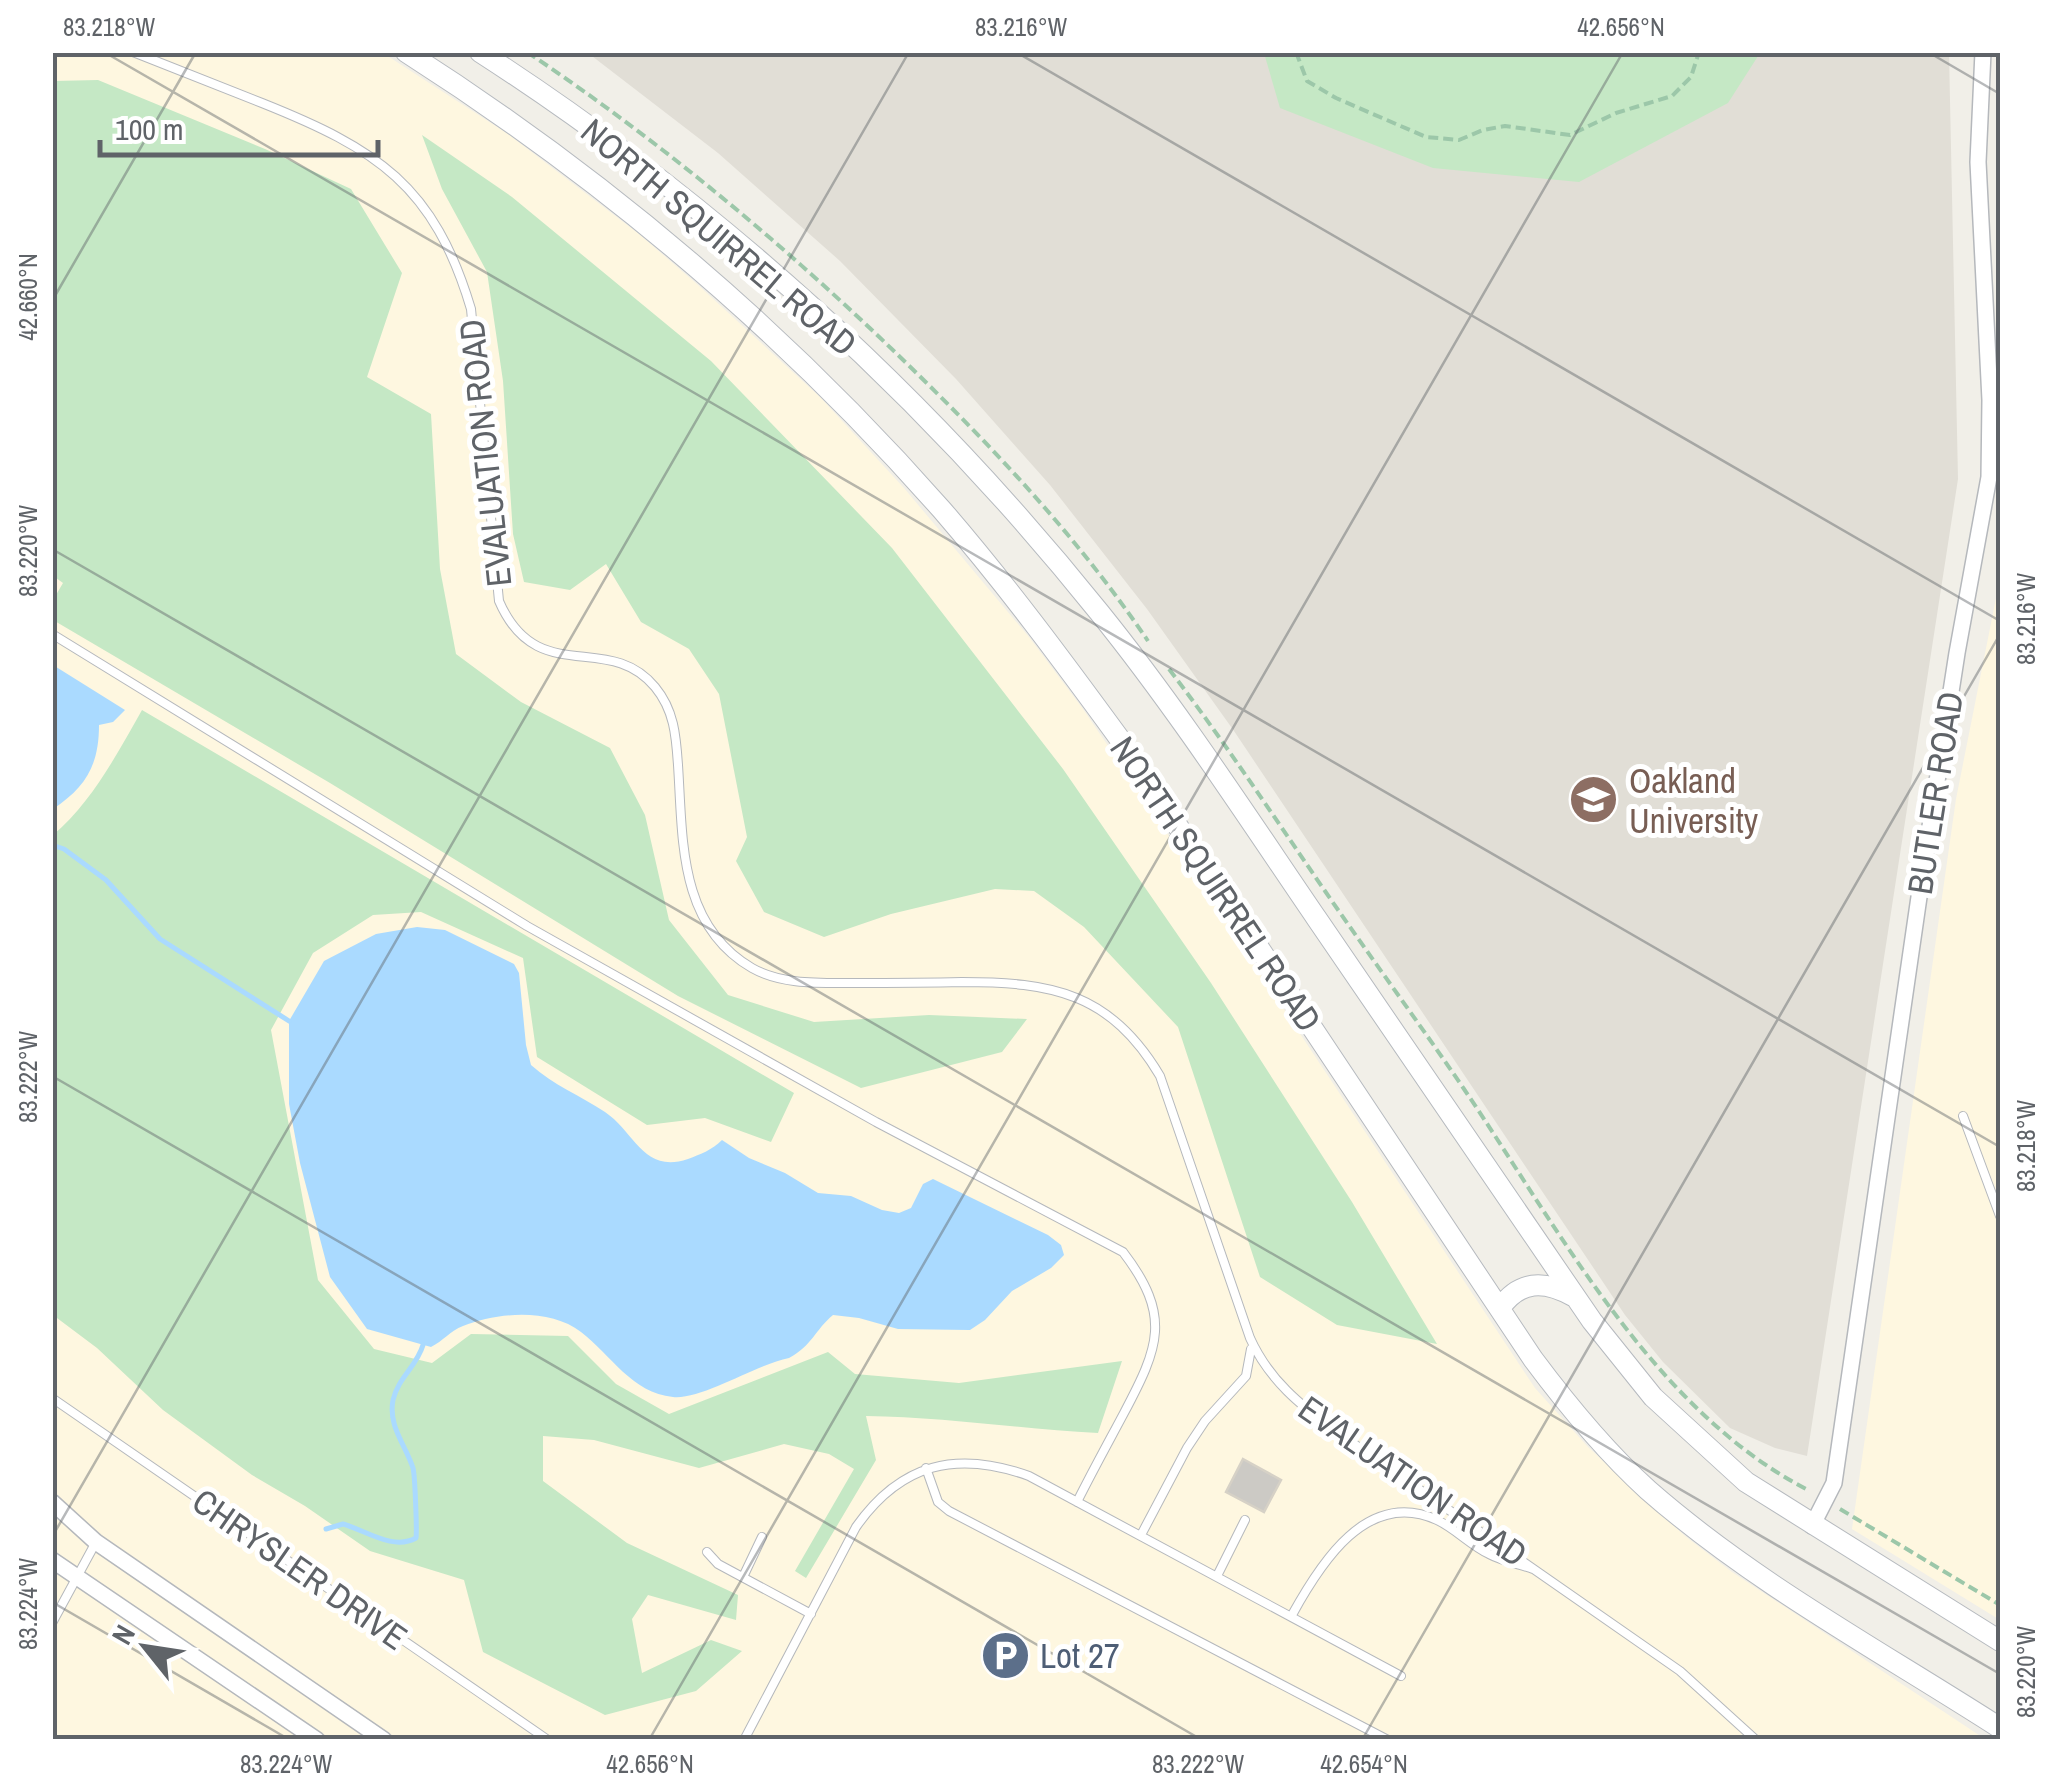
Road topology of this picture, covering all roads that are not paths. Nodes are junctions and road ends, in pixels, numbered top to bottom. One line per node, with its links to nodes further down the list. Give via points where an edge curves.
1 (133, 52): 10 (lane, EVALUATION ROAD, via 346,139 414,194 439,230 471,309 499,600 519,635 537,647 616,661 652,684 667,704 676,738 686,872 697,911 722,945 753,969 793,982 1018,982 1066,991 1106,1013 1138,1042 1160,1076)
2 (406, 52): 9 (main road, NORTH SQUIRREL ROAD, via 655,232 812,374 942,511 1119,738)
3 (480, 52): 8 (main road, NORTH SQUIRREL ROAD, via 640,165 810,306 1044,546 1200,746)
4 (1982, 52): 16 (street, BUTLER ROAD, via 1978,162 1989,478 1919,897 1834,1484)
5 (52, 634): 14 (lane, via 528,926 1123,1252 1154,1305 1151,1364)
6 (1963, 1116): 7 (lane)
7 (2000, 1216)
8 (1575, 1297): 9 (main road, via 1528,1285); 16 (main road, NORTH SQUIRREL ROAD, via 1676,1420 1746,1482)
9 (1500, 1308): 31 (main road, NORTH SQUIRREL ROAD, via 1574,1412 1676,1513 1745,1565)
10 (1250, 1338): 17 (lane, via 1246,1376 1186,1448); 22 (lane, EVALUATION ROAD, via 1298,1404)
11 (52, 1398): 34 (lane, CHRYSLER DRIVE)
12 (926, 1468): 14 (lane, via 969,1461 1000,1466); 26 (lane, via 871,1506); 36 (lane, via 938,1502 949,1511)
13 (52, 1502): 19 (street)
14 (1076, 1502): 17 (lane)
15 (1245, 1520): 23 (lane)
16 (1812, 1526): 29 (main road, NORTH SQUIRREL ROAD)
17 (1141, 1535): 23 (lane)
18 (762, 1537): 25 (lane)
19 (96, 1542): 24 (lane); 33 (street)
20 (707, 1552): 25 (lane)
21 (52, 1560): 24 (street)
22 (1542, 1572): 27 (lane, EVALUATION ROAD, via 1488,1554 1441,1522 1397,1514 1366,1523 1337,1544); 37 (lane, via 1680,1671)
23 (1217, 1576): 27 (lane)
24 (77, 1577): 28 (lane); 32 (street)
25 (743, 1578): 26 (lane)
26 (810, 1614): 35 (lane)
27 (1292, 1615): 30 (lane)
28 (52, 1623)
29 (2000, 1641)
30 (1401, 1676)
31 (2000, 1728)
32 (317, 1740)
33 (384, 1740)
34 (548, 1740)
35 (744, 1740)
36 (1388, 1740)
37 (1756, 1740)

